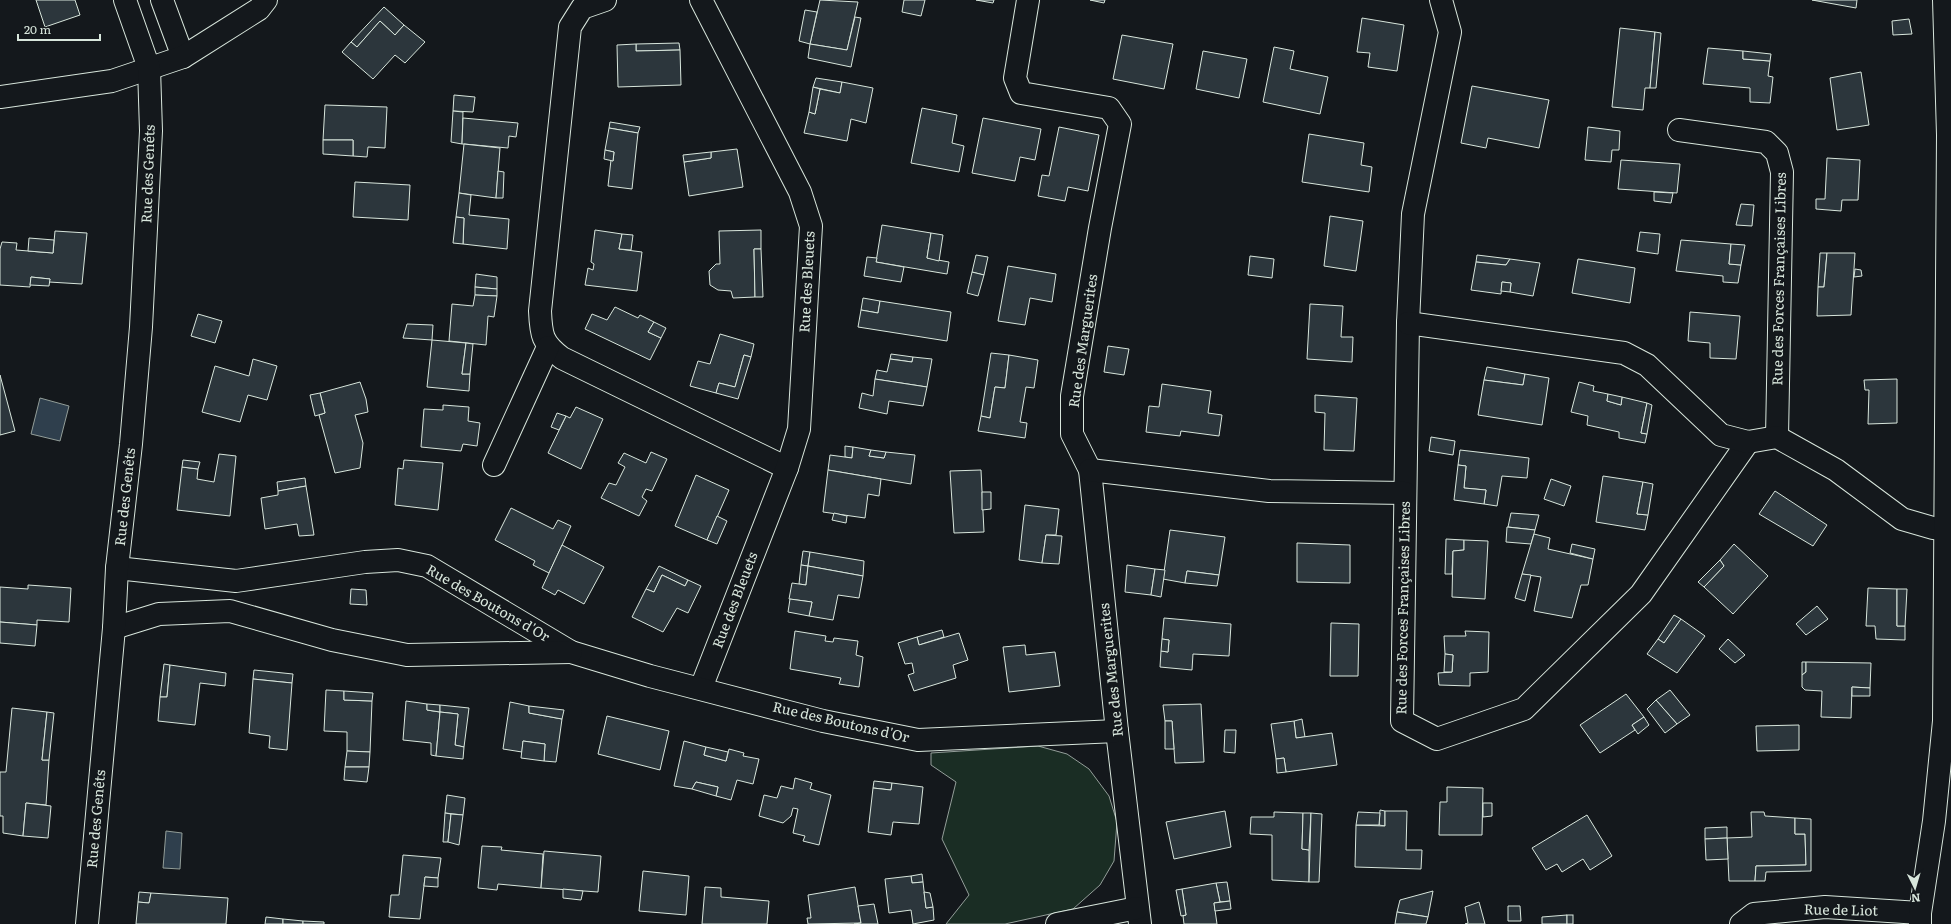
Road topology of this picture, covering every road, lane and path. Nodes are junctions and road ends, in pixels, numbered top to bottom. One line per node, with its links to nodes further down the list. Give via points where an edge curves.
1 (126, 0): 10 (street, Rue des Genêts)
2 (162, 0): 9 (street)
3 (266, 0): 9 (street, via 259,9)
4 (605, 0): 14 (street, via 582,8 570,27 540,311 541,330)
5 (701, 0): 18 (street, Rue des Bleuets, via 800,192 811,226 799,429)
6 (1028, 0): 19 (street, Rue des Marguerites, via 1015,78 1021,93 1109,108 1120,124 1072,396 1072,434)
7 (1441, 0): 13 (street, Rue des Forces Françaises Libres, via 1450,32 1413,214)
8 (1944, 0): 21 (street, via 1948,135)
9 (183, 57): 10 (street)
10 (150, 68): 11 (street, via 112,81); 22 (street, Rue des Genêts, via 151,131 141,327)
11 (0, 98)
12 (1679, 130): 15 (street, Rue des Forces Françaises Libres, via 1766,142 1777,153 1782,172)
13 (1408, 323): 16 (street, via 1624,353 1647,365 1721,435); 20 (street, Rue des Forces Françaises Libres)
14 (548, 347): 17 (street); 18 (street, via 562,358)
15 (1777, 437): 16 (street); 21 (street, via 1836,470 1902,518 1933,528)
16 (1748, 442): 20 (street, Rue des Forces Françaises Libres, via 1641,594 1524,709 1437,739 1402,721)
17 (494, 465)
18 (787, 468): 27 (street, Rue des Bleuets)
19 (1090, 470): 20 (street, Rue des Forces Françaises Libres, via 1269,490); 28 (street, Rue des Marguerites)
20 (1405, 493)
21 (1948, 518): 30 (street, via 1944,721 1934,821)
22 (117, 568): 23 (street, Rue des Boutons d'Or); 25 (street, Rue des Genêts)
23 (236, 581): 24 (street); 26 (street, Rue des Boutons d'Or, via 365,562 398,560 427,566)
24 (230, 611): 25 (street, Rue des Boutons d'Or, via 159,614); 26 (street, Rue des Boutons d'Or, via 332,640 407,655)
25 (114, 628): 31 (street, Rue des Genêts)
26 (571, 652): 27 (street, Rue des Boutons d'Or, via 650,676)
27 (701, 688): 28 (street, Rue des Boutons d'Or, via 823,721 918,740)
28 (1117, 731): 29 (street, Rue des Marguerites)
29 (1138, 916): 32 (street)
30 (1920, 918): 33 (street, Rue de Liot, via 1825,907 1754,914)
31 (87, 924)
32 (1057, 924)
33 (1741, 924)

